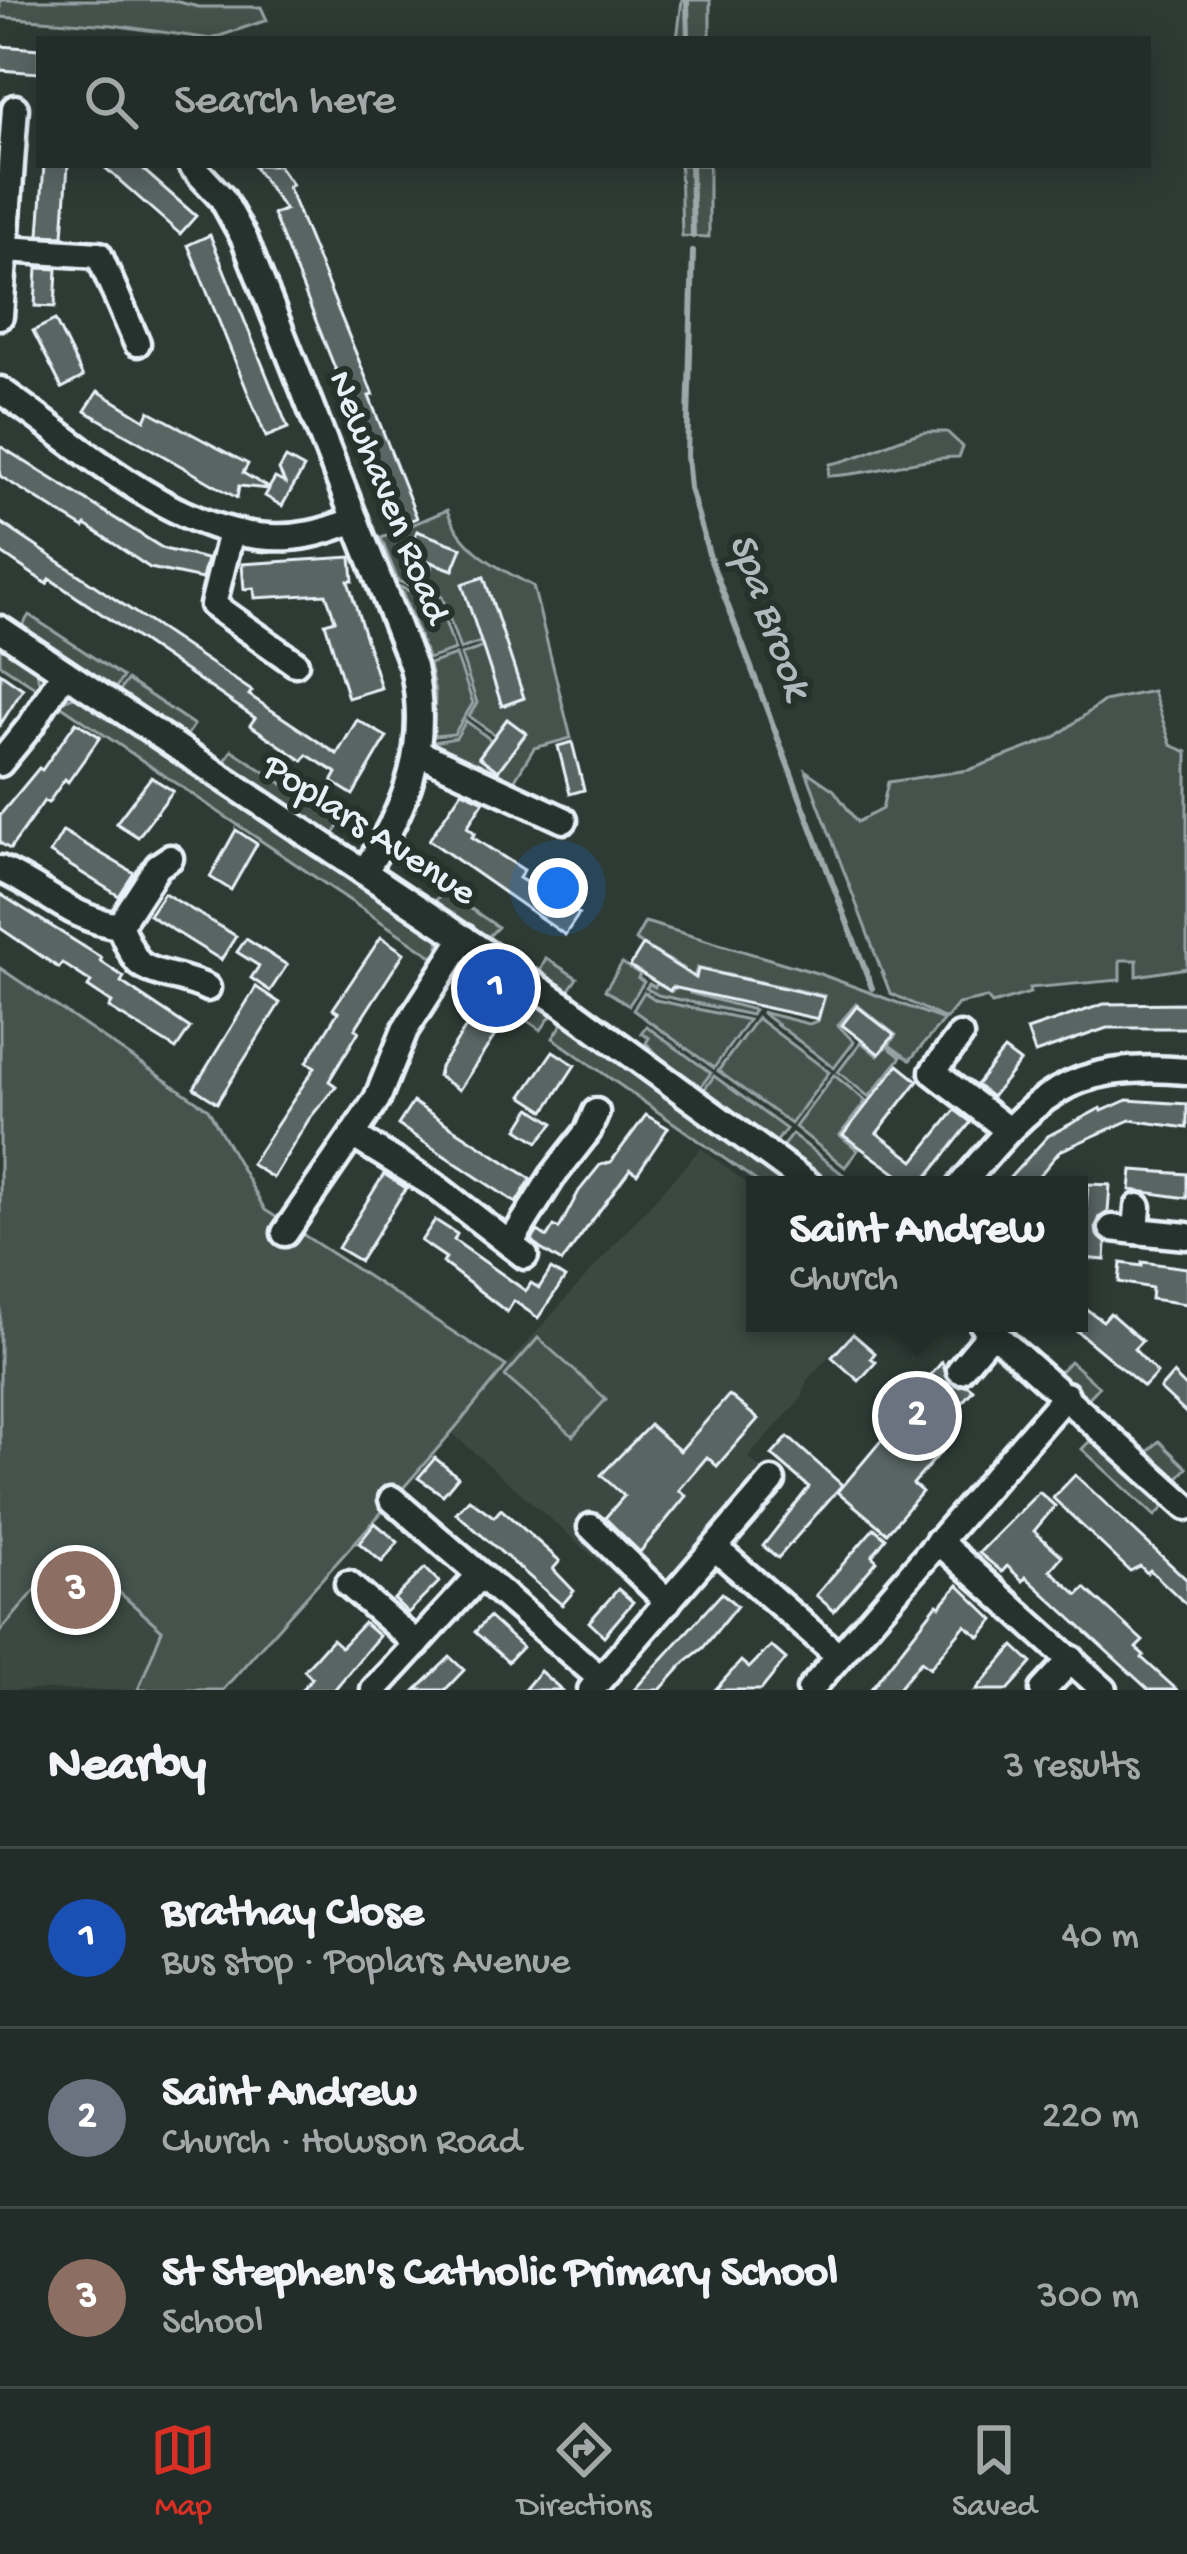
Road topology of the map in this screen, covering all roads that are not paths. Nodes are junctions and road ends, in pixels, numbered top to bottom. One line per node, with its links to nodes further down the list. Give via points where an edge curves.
1 (18, 108): 3 (street)
2 (194, 168): 7 (street, Newhaven Road, via 244,238)
3 (5, 249): 4 (street); 5 (street, via 99,255)
4 (0, 316)
5 (137, 343)
6 (0, 390): 8 (street, via 155,499)
7 (356, 520): 8 (street, via 289,537); 12 (street, Newhaven Road, via 413,667)
8 (231, 532): 10 (street, via 214,605)
9 (0, 629): 11 (street, Poplars Avenue)
10 (295, 664)
11 (64, 672): 13 (street); 17 (street, Poplars Avenue)
12 (417, 752): 14 (street); 17 (street, Newhaven Road, via 399,816)
13 (0, 763)
14 (564, 820)
15 (170, 858): 18 (street)
16 (0, 869): 18 (street, via 83,919)
17 (364, 872): 19 (street, Poplars Avenue)
18 (119, 926): 20 (street, via 141,964)
19 (464, 938): 25 (street, via 405,1030); 26 (street, Poplars Avenue)
20 (210, 991)
21 (959, 1036): 24 (street, via 933,1072)
22 (1187, 1071): 24 (street, via 1136,1066 1080,1078 1039,1099)
23 (596, 1108): 25 (street, via 517,1250)
24 (1008, 1130): 27 (street)
25 (354, 1136): 28 (street)
26 (798, 1176)
27 (969, 1176)
28 (293, 1221)
29 (1129, 1222): 30 (street)
30 (1187, 1236)
31 (984, 1332): 33 (street)
32 (992, 1332): 34 (street)
33 (960, 1370)
34 (1066, 1395): 37 (street); 39 (street)
35 (772, 1481): 40 (street)
36 (392, 1499): 41 (street)
37 (1187, 1507)
38 (590, 1527): 43 (street)
39 (938, 1541): 45 (street); 46 (street)
40 (715, 1548): 43 (street); 45 (street)
41 (479, 1576): 44 (street); 47 (street)
42 (348, 1584): 44 (street)
43 (668, 1602): 47 (street)
44 (416, 1644): 48 (street)
45 (839, 1656): 49 (street)
46 (1072, 1659): 50 (street); 51 (street)
47 (596, 1684)
48 (374, 1690)
49 (810, 1690)
50 (1043, 1690)
51 (1104, 1690)

